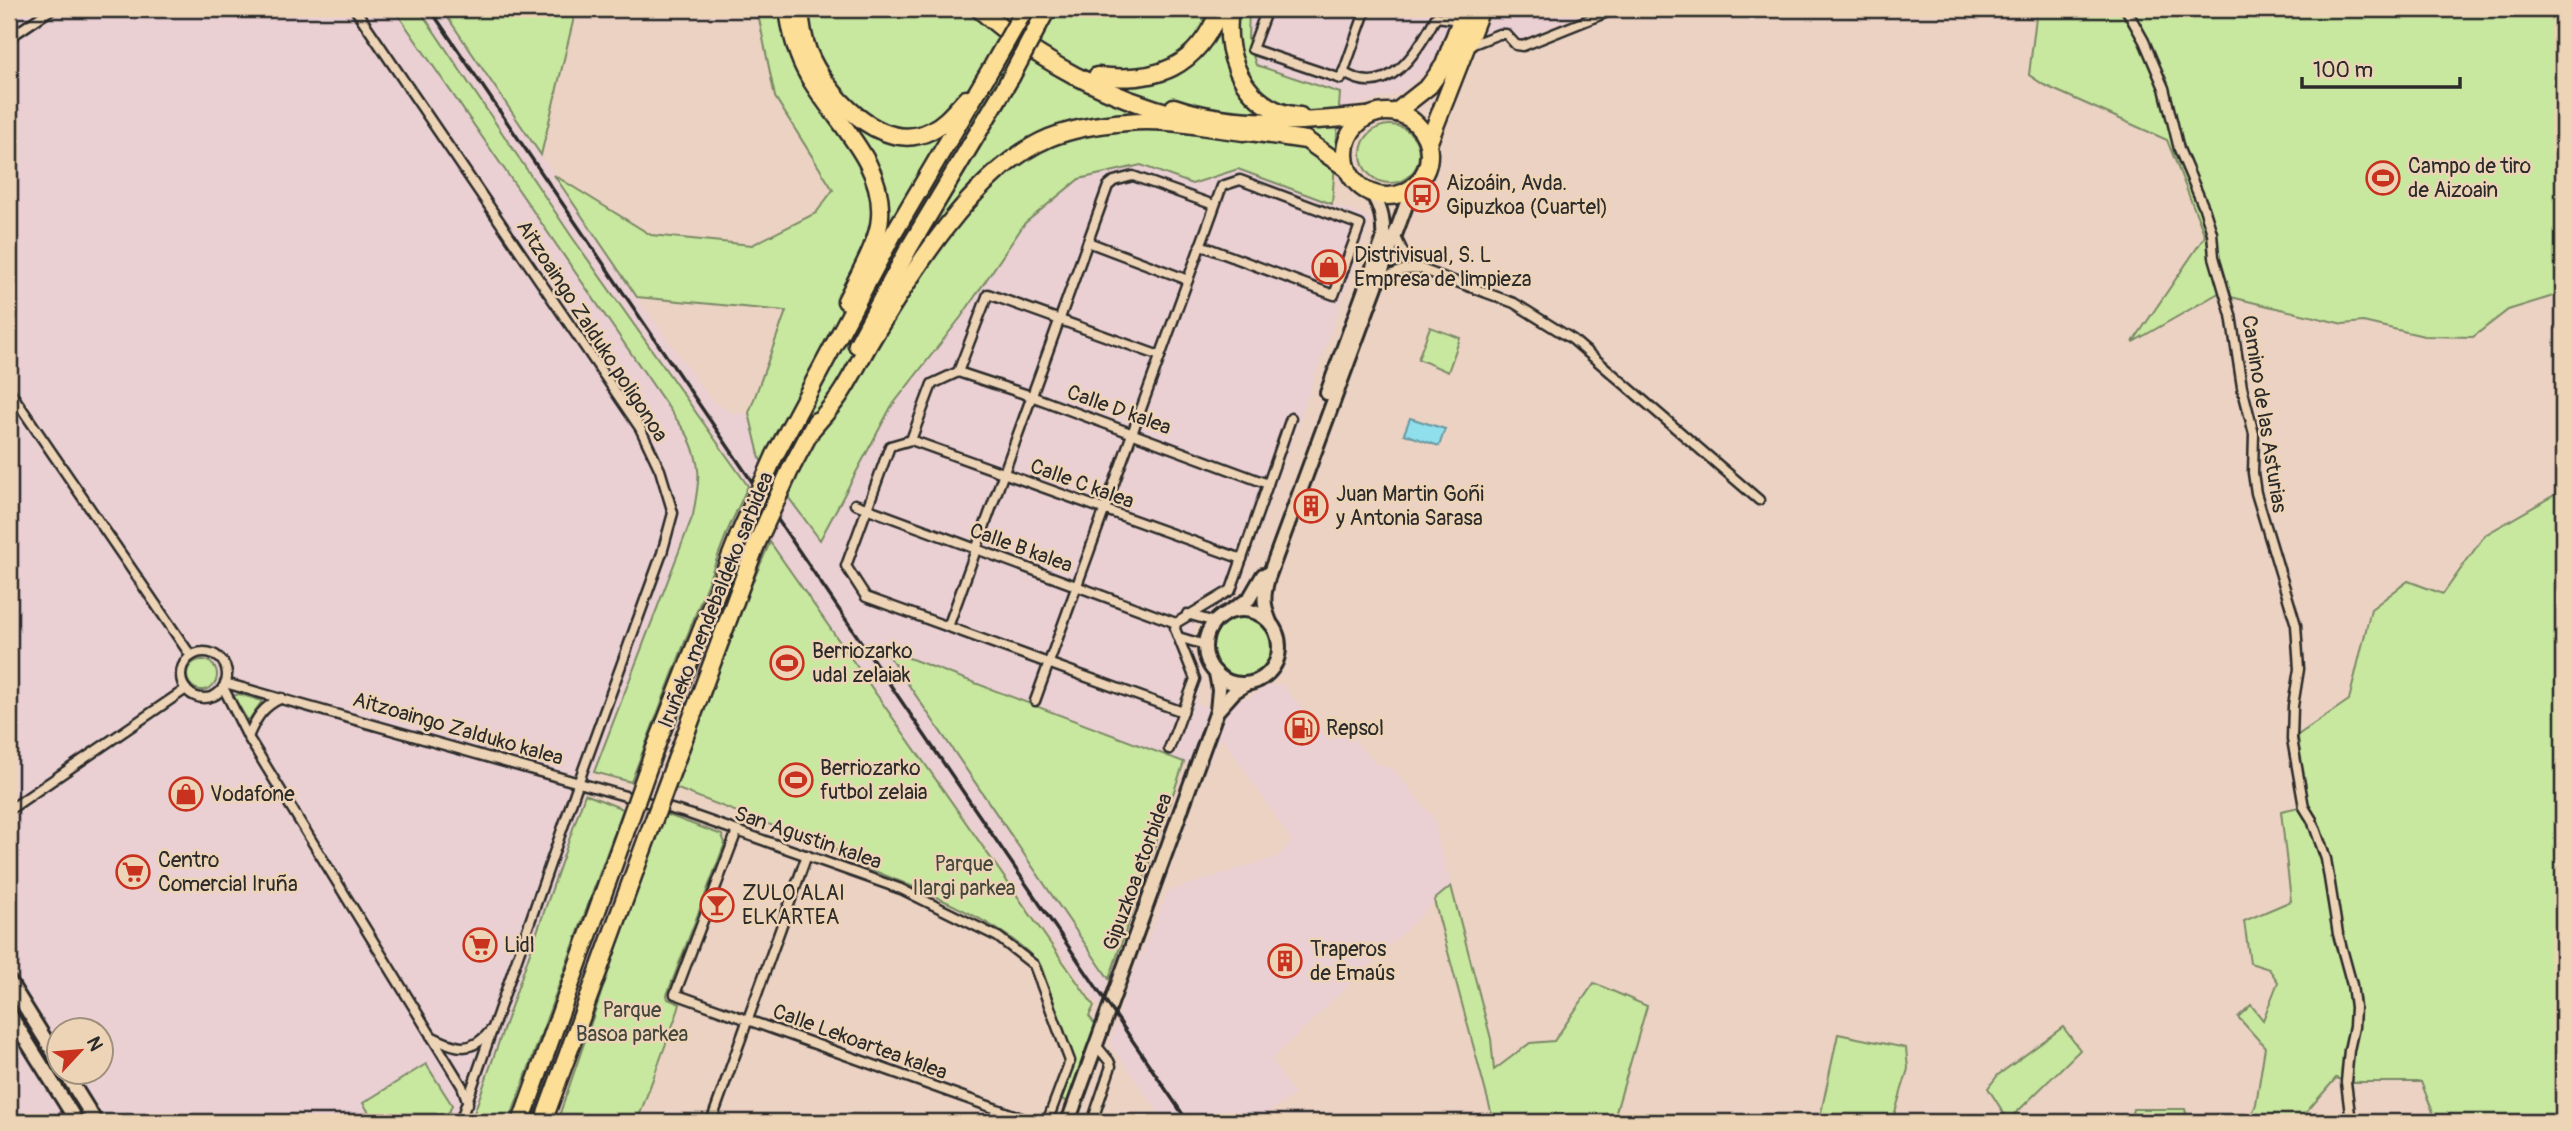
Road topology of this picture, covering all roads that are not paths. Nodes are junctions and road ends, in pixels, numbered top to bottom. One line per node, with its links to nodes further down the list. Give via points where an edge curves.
1 (52, 9): 18 (street)
2 (355, 9): 77 (street, Aitzoaingo Zalduko poligonoa, via 640,428 673,513)
3 (789, 9): 42 (highway, via 794,44 807,74 873,174 881,217 820,353)
4 (800, 9): 20 (highway, via 808,51 822,77 849,110 871,127 892,135 929,132 944,122)
5 (979, 9): 26 (highway, via 1008,35 1093,86 1152,108)
6 (989, 9): 22 (highway, via 1050,54)
7 (1015, 9): 20 (highway)
8 (1025, 9): 20 (highway, bridge)
9 (1047, 9): 45 (highway, Iruñeko mendebaldeko sarbidea, bridge, via 909,248)
10 (1220, 9): 22 (highway, via 1196,51 1177,65 1154,76)
11 (1230, 9): 25 (highway, via 1228,40 1243,81 1278,111)
12 (1267, 9): 21 (street, via 1252,49 1341,79)
13 (1366, 9): 21 (street)
14 (1480, 9): 19 (highway)
15 (1615, 9): 19 (street, via 1520,47 1506,34)
16 (2126, 9): 100 (street, Camino de las Asturias, via 2164,88 2179,149 2212,233 2254,434 2256,493 2296,625 2299,669 2292,739 2304,807 2328,869 2355,1007 2346,1082)
17 (1462, 15): 21 (street, via 1436,17 1413,57 1385,78 1368,81); 23 (highway, via 1444,65 1429,86)
18 (9, 38)
19 (1467, 47): 27 (highway)
20 (988, 69): 42 (highway, Iruñeko mendebaldeko sarbidea)
21 (1343, 72)
22 (1097, 76): 25 (highway, via 1180,109 1283,123)
23 (1396, 112): 24 (highway); 27 (highway, via 1417,123)
24 (1366, 117): 25 (highway); 28 (highway, via 1347,139)
25 (1319, 121)
26 (1244, 132): 28 (highway, via 1306,140); 45 (highway, via 1130,121 1084,127 1024,152 999,170 957,213 837,399)
27 (1428, 144): 29 (highway, via 1427,169)
28 (1346, 168): 30 (highway, via 1353,180)
29 (1412, 189): 30 (highway, via 1389,197); 32 (main road)
30 (1373, 195): 57 (main road, via 1382,215 1383,240 1260,583 1249,599)
31 (1214, 205): 33 (street, via 1133,176 1114,181 1108,186); 34 (street); 34 (street, via 1222,186 1240,180 1360,225 1334,295)
32 (1395, 235): 35 (street, via 1405,256); 37 (main road)
33 (1088, 242): 36 (street); 38 (street)
34 (1200, 245): 36 (street)
35 (1421, 269): 37 (street); 50 (street, via 1514,303 1561,332)
36 (1188, 280): 39 (street)
37 (1378, 280): 60 (main road, via 1263,593)
38 (1059, 320): 39 (street); 40 (street, via 988,294); 43 (street)
39 (1160, 356): 46 (street)
40 (958, 372): 43 (street, Calle D kalea); 47 (street, via 932,384)
41 (9, 390): 65 (street)
42 (808, 391): 93 (highway, Iruñeko mendebaldeko sarbidea, bridge, via 738,535 654,751)
43 (1031, 396): 46 (street, Calle D kalea); 48 (street)
44 (1291, 418): 49 (street)
45 (813, 428): 94 (highway, Iruñeko mendebaldeko sarbidea, bridge, via 756,545)
46 (1132, 433): 49 (street, Calle D kalea); 53 (street)
47 (911, 440): 48 (street, Calle C kalea); 52 (street, via 890,446)
48 (1003, 475): 53 (street, Calle C kalea); 54 (street)
49 (1268, 484): 55 (street)
50 (1759, 500)
51 (855, 504): 52 (street, Calle B kalea)
52 (866, 509): 54 (street, Calle B kalea); 62 (street, via 846,566 866,597)
53 (1104, 510): 55 (street, Calle C kalea); 56 (street)
54 (976, 550): 56 (street, Calle B kalea); 62 (street)
55 (1241, 559): 58 (street, via 1231,590)
56 (1076, 587): 61 (street, Calle B kalea); 66 (street)
57 (1229, 612): 59 (main road); 60 (main road, via 1251,611)
58 (1188, 614): 59 (street); 61 (street)
59 (1215, 622): 64 (main road)
60 (1270, 622): 68 (main road, via 1280,643 1275,666)
61 (1176, 623): 63 (street)
62 (948, 628): 66 (street)
63 (1178, 637): 64 (street); 74 (street, via 1195,679)
64 (1205, 645): 67 (main road)
65 (191, 656): 69 (street, via 205,652 219,658 226,675); 70 (street, via 182,667)
66 (1049, 663): 72 (street); 74 (street)
67 (1216, 673): 68 (main road); 73 (main road, Gipuzkoa etorbidea)
68 (1246, 684): 73 (main road, Gipuzkoa etorbidea)
69 (224, 685): 70 (street, via 211,697 202,698); 71 (street, Aitzoaingo Zalduko kalea); 75 (street)
70 (186, 689): 78 (street)
71 (282, 698): 75 (street, via 255,719); 77 (street, Aitzoaingo Zalduko kalea)
72 (1035, 701)
73 (1217, 711): 87 (main road, Gipuzkoa etorbidea)
74 (1183, 712): 76 (street)
75 (248, 737): 85 (street)
76 (1169, 749)
77 (579, 781): 79 (street, San Agustin kalea); 84 (street, Aitzoaingo Zalduko kalea)
78 (9, 810)
79 (737, 831): 80 (street, San Agustin kalea); 83 (street, Calle Lekoartea kalea, via 676,994)
80 (807, 855): 83 (street); 97 (street, San Agustin kalea, via 901,889 998,937 1034,965 1070,1061)
81 (9, 981): 86 (main road)
82 (9, 1013): 90 (main road)
83 (747, 1020): 95 (street); 96 (street, Calle Lekoartea kalea)
84 (494, 1025): 85 (street, via 468,1047 452,1046); 89 (street, Aitzoaingo Zalduko kalea)
85 (431, 1036): 89 (street, via 462,1086)
86 (46, 1040)
87 (1096, 1045): 98 (main road, Gipuzkoa etorbidea); 99 (street, via 1111,1066)
88 (74, 1086): 91 (main road)
89 (467, 1103): 92 (street, Aitzoaingo Zalduko kalea)
90 (77, 1122)
91 (96, 1122)
92 (460, 1122)
93 (521, 1122)
94 (543, 1122)
95 (711, 1122)
96 (1034, 1122)
97 (1047, 1122)
98 (1068, 1122)
99 (1092, 1122)
100 (2351, 1122)

